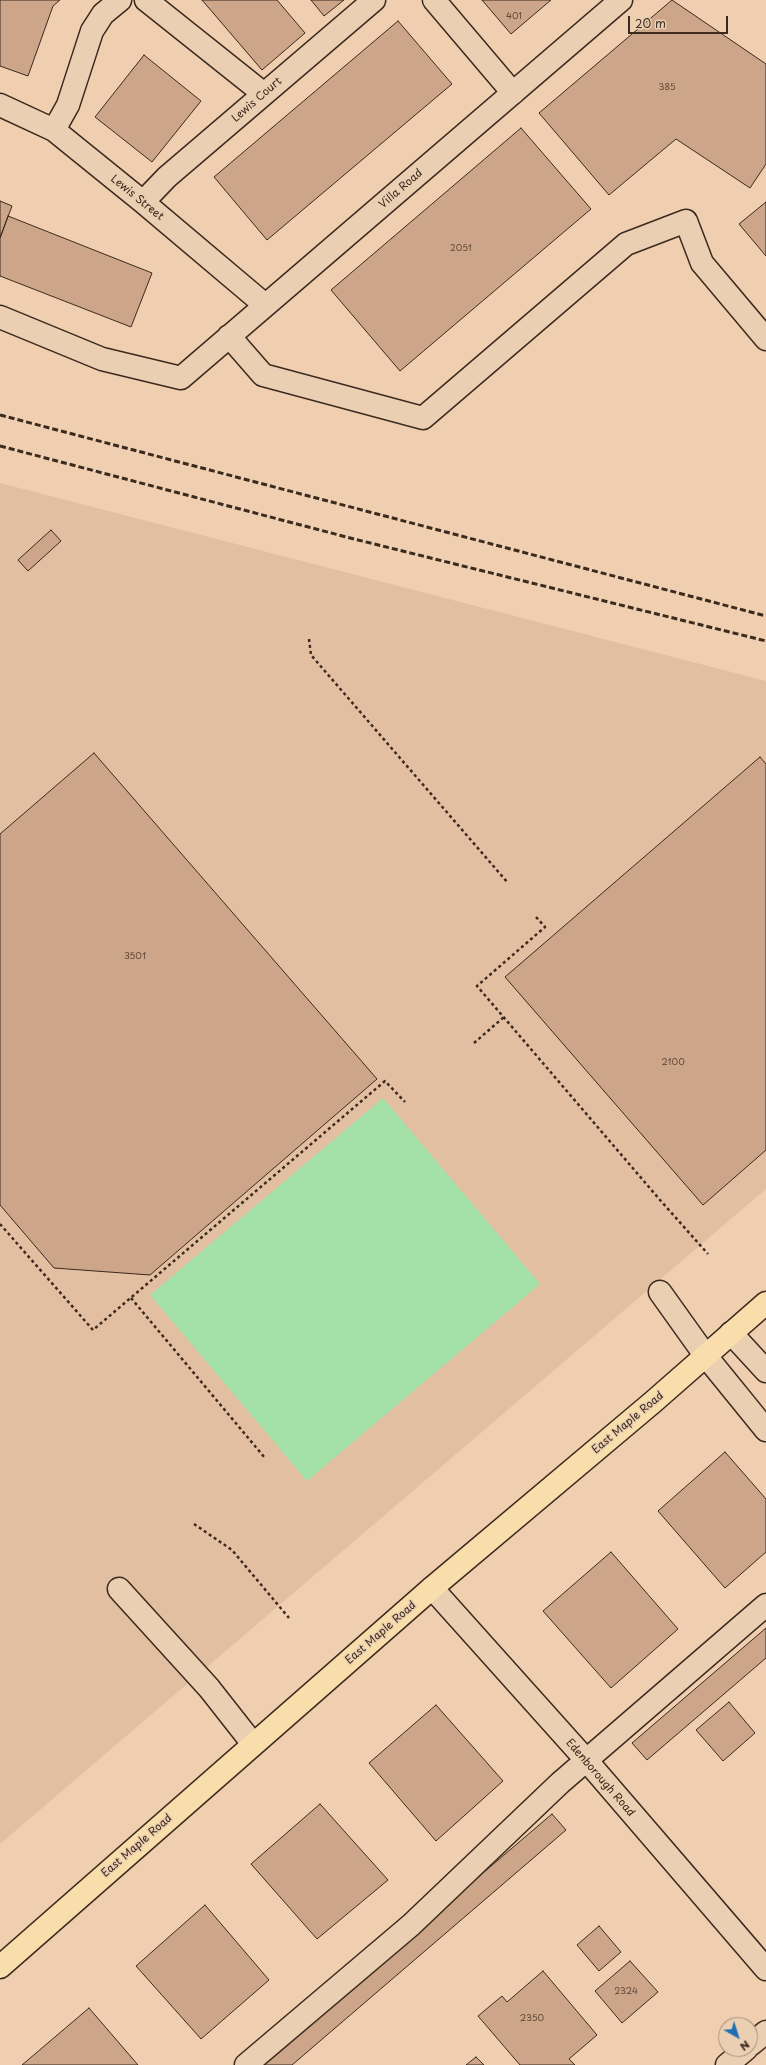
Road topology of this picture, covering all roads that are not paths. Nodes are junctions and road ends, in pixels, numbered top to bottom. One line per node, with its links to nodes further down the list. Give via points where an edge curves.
1 (120, 0): 9 (street, via 103,14 92,31 68,105)
2 (146, 0): 7 (street)
3 (374, 0): 7 (street, Lewis Court)
4 (434, 0): 6 (street)
5 (621, 0): 6 (street, Villa Road)
6 (513, 93): 11 (street, Villa Road)
7 (264, 94): 10 (street, Lewis Court, via 167,177)
8 (0, 105): 9 (street, Lewis Street)
9 (54, 130): 10 (street, Lewis Street)
10 (143, 202): 11 (street, Lewis Street)
11 (265, 305): 13 (street, Villa Road)
12 (0, 317): 13 (street, Villa Road, via 102,359 181,378)
13 (229, 336): 14 (street, via 263,375 423,418 626,244 686,221 702,263)
14 (766, 339)
15 (660, 1292): 18 (street)
16 (766, 1303): 17 (main road, East Maple Road)
17 (731, 1333): 18 (main road, East Maple Road); 19 (street)
18 (705, 1355): 20 (street); 21 (main road, East Maple Road)
19 (766, 1371)
20 (766, 1430)
21 (432, 1588): 24 (main road, East Maple Road); 25 (street, Edenborough Road)
22 (119, 1589): 24 (street, via 209,1688)
23 (766, 1605): 25 (street)
24 (253, 1744): 26 (main road, East Maple Road)
25 (587, 1761): 27 (street, Edenborough Road); 31 (street, via 560,1783 411,1925)
26 (1, 1963)
27 (766, 1969)
28 (766, 2032): 29 (street)
29 (758, 2038)
30 (736, 2057): 32 (street)
31 (246, 2065)
32 (727, 2065)

